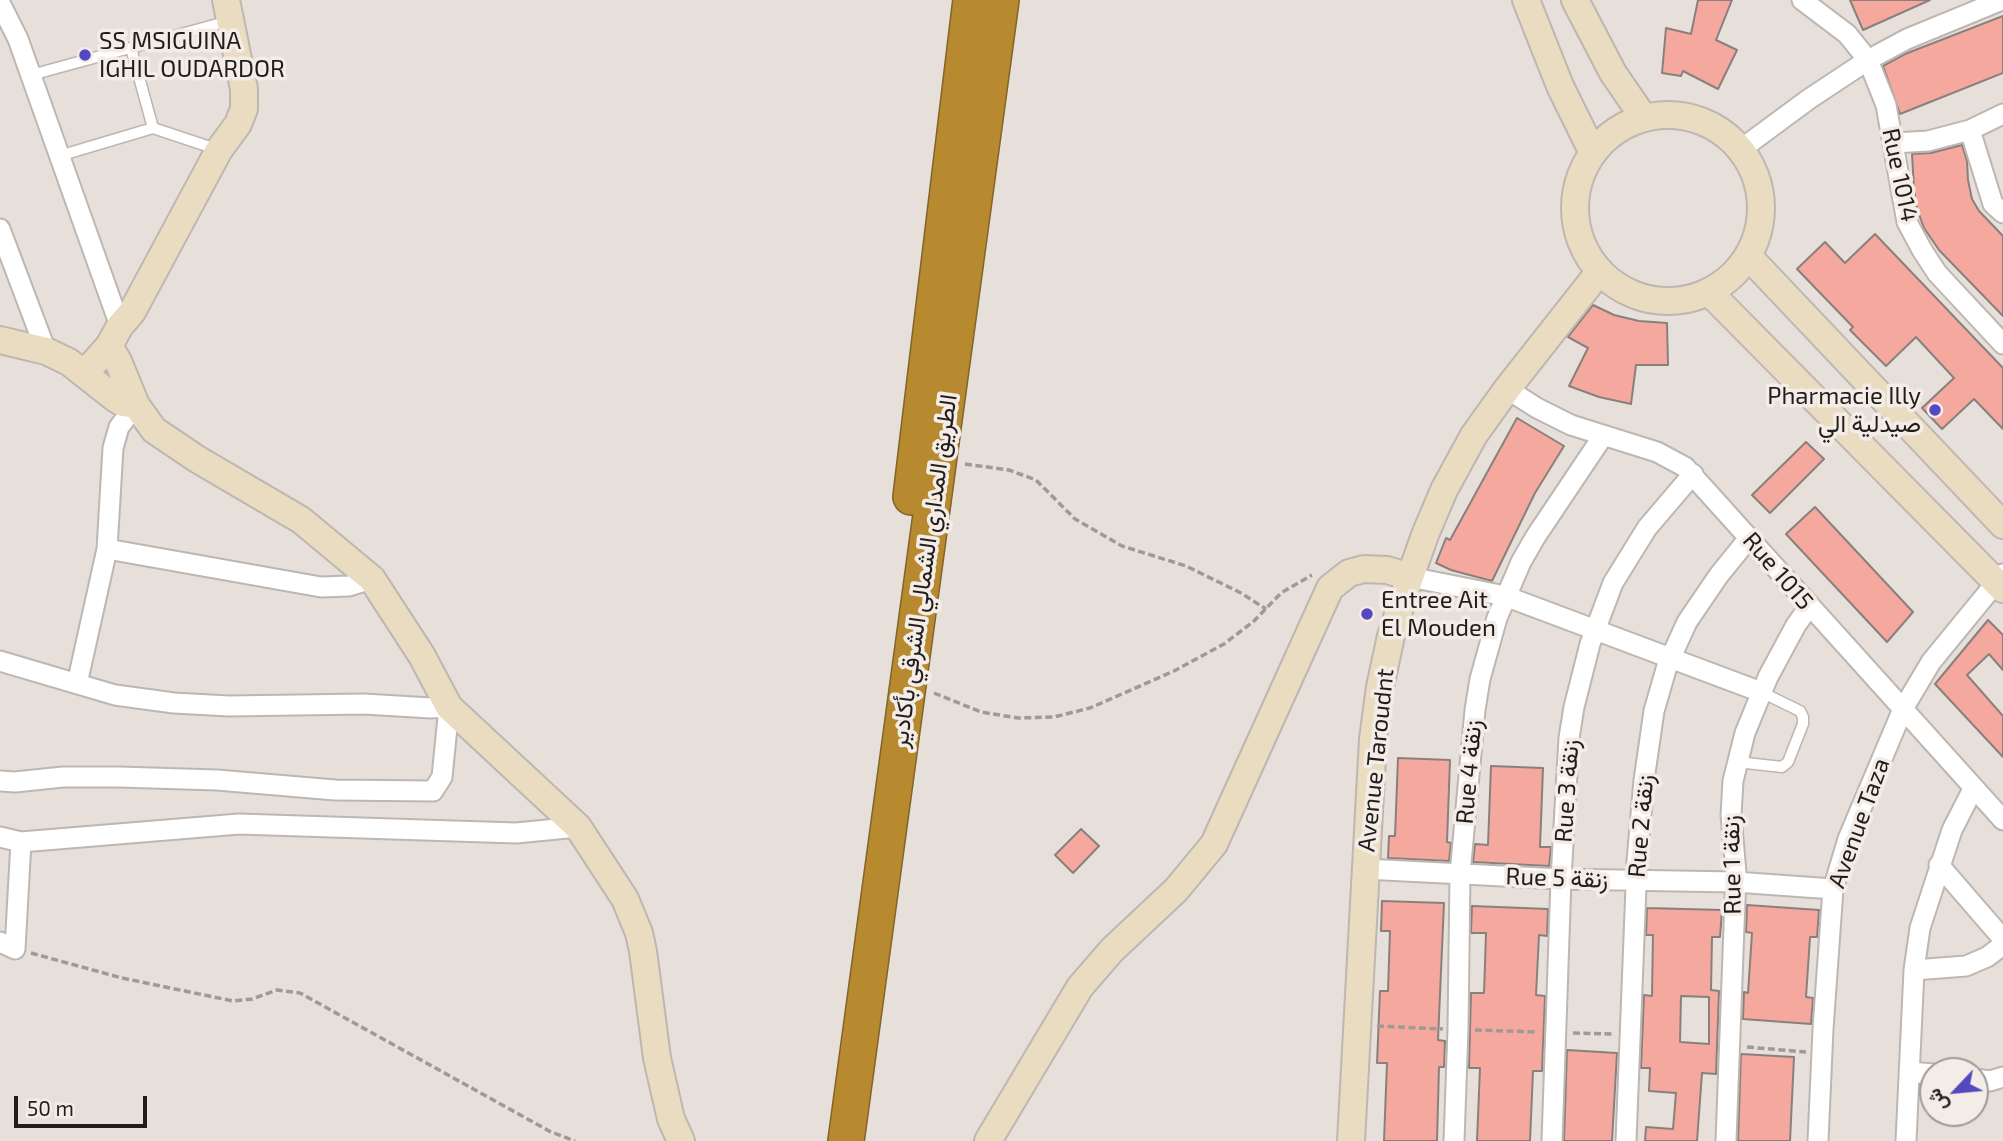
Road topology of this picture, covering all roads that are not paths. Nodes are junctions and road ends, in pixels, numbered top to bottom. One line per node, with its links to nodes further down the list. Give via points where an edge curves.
1 (971, 0): 72 (highway, الطريق المداري الشمالي الشرقي بأكادير)
2 (1001, 0): 73 (highway, الطريق المداري الشمالي الشرقي بأكادير)
3 (1526, 0): 19 (street)
4 (1575, 0): 13 (street, via 1613,74)
5 (2002, 0): 10 (street)
6 (1809, 2): 10 (street, Rue 1014, via 1847,34)
7 (0, 3): 11 (street)
8 (229, 10): 9 (lane); 17 (street, via 244,109)
9 (131, 48): 11 (lane); 14 (lane)
10 (1868, 60): 16 (street, Rue 1014, via 1886,105); 18 (street)
11 (31, 75): 20 (street)
12 (2003, 114): 15 (street)
13 (1644, 118): 18 (street, via 1665,115 1706,123); 19 (street, via 1607,137)
14 (153, 128): 17 (lane); 20 (lane)
15 (1970, 130): 16 (street, via 1928,141); 21 (street)
16 (1893, 143): 29 (street, Rue 1014, via 1908,222 1922,250 1937,273)
17 (219, 150): 27 (street, via 155,274)
18 (1740, 150): 24 (street, via 1754,174 1760,202 1758,230)
19 (1593, 153): 25 (street, via 1576,192 1575,214 1579,234)
20 (60, 156): 27 (street)
21 (1995, 188): 22 (street, via 1993,204)
22 (2003, 213)
23 (0, 229): 30 (street)
24 (1748, 256): 26 (street, via 1724,283); 36 (street)
25 (1600, 271): 26 (street, via 1618,287 1663,302); 32 (street, Avenue Taroudnt)
26 (1709, 292): 41 (street)
27 (114, 336): 31 (street); 33 (street)
28 (0, 340): 30 (street)
29 (2003, 344)
30 (46, 351): 31 (street)
31 (85, 373): 33 (street, via 122,403)
32 (1507, 389): 34 (street, Rue 1015, via 1553,417); 39 (street, Avenue Taroudnt, via 1474,435 1444,490)
33 (136, 405): 38 (street, via 119,427 113,448); 40 (street, via 154,430 301,520)
34 (1603, 436): 35 (street, Rue 1015, via 1667,455); 42 (street, Rue 4 زنقة, via 1536,536)
35 (1693, 474): 37 (street, Rue 1015); 44 (street, Rue 3 زنقة, via 1629,555)
36 (2003, 525)
37 (1749, 538): 43 (street, Rue 1015); 45 (street, Rue 2 زنقة, via 1700,601)
38 (107, 549): 40 (street, via 321,587); 47 (street)
39 (1409, 577): 42 (street); 59 (street, Avenue Taroudnt, via 1378,700); 74 (street, via 1375,568 1349,573 1336,582 1214,844 1176,890 1080,987)
40 (372, 579): 49 (street)
41 (2001, 581): 50 (street, Avenue Taza, via 1931,662)
42 (1505, 596): 44 (street); 60 (street, Rue 4 زنقة, via 1487,648 1475,710)
43 (1809, 607): 48 (street, Rue 1 زنقة); 50 (street, Rue 1015)
44 (1595, 629): 45 (street); 61 (street, Rue 3 زنقة, via 1569,738)
45 (1670, 659): 48 (street); 62 (street, Rue 2 زنقة, via 1650,734)
46 (0, 661): 47 (street)
47 (77, 684): 49 (street, via 115,695 204,705)
48 (1761, 692): 51 (street, Rue 1 زنقة); 51 (lane, via 1800,711 1803,724 1782,766)
49 (449, 707): 52 (street, via 442,777 433,791 119,777); 55 (street)
50 (1903, 709): 53 (street, Rue 1015); 64 (street, Avenue Taza, via 1864,798)
51 (1737, 762): 63 (street, Rue 1 زنقة, via 1731,801)
52 (0, 781)
53 (1973, 789): 54 (street, Rue 1015); 58 (street)
54 (2003, 820)
55 (578, 827): 57 (street, via 516,833 239,824); 71 (street, via 625,899 639,933 657,1058)
56 (0, 837): 57 (street)
57 (21, 842): 67 (street)
58 (1939, 865): 65 (street); 68 (street, via 1920,928)
59 (1365, 869): 60 (street, Rue 5 زنقة); 75 (street, Avenue Taroudnt)
60 (1460, 874): 61 (street, Rue 5 زنقة); 76 (street, Rue 4 زنقة)
61 (1561, 879): 62 (street, Rue 5 زنقة); 77 (street, Rue 3 زنقة)
62 (1635, 881): 63 (street, Rue 5 زنقة); 78 (street, Rue 2 زنقة)
63 (1735, 881): 64 (street, Rue 5 زنقة); 79 (street, Rue 1 زنقة)
64 (1832, 889): 80 (street, Avenue Taza)
65 (2003, 939)
66 (2003, 944): 68 (street, via 1966,966)
67 (8, 946)
68 (1914, 970): 69 (street)
69 (1910, 1072): 70 (street); 81 (street)
70 (1919, 1073)
71 (681, 1141)
72 (825, 1141)
73 (846, 1141)
74 (988, 1141)
75 (1351, 1141)
76 (1454, 1141)
77 (1552, 1141)
78 (1626, 1141)
79 (1726, 1141)
80 (1818, 1141)
81 (1906, 1141)

